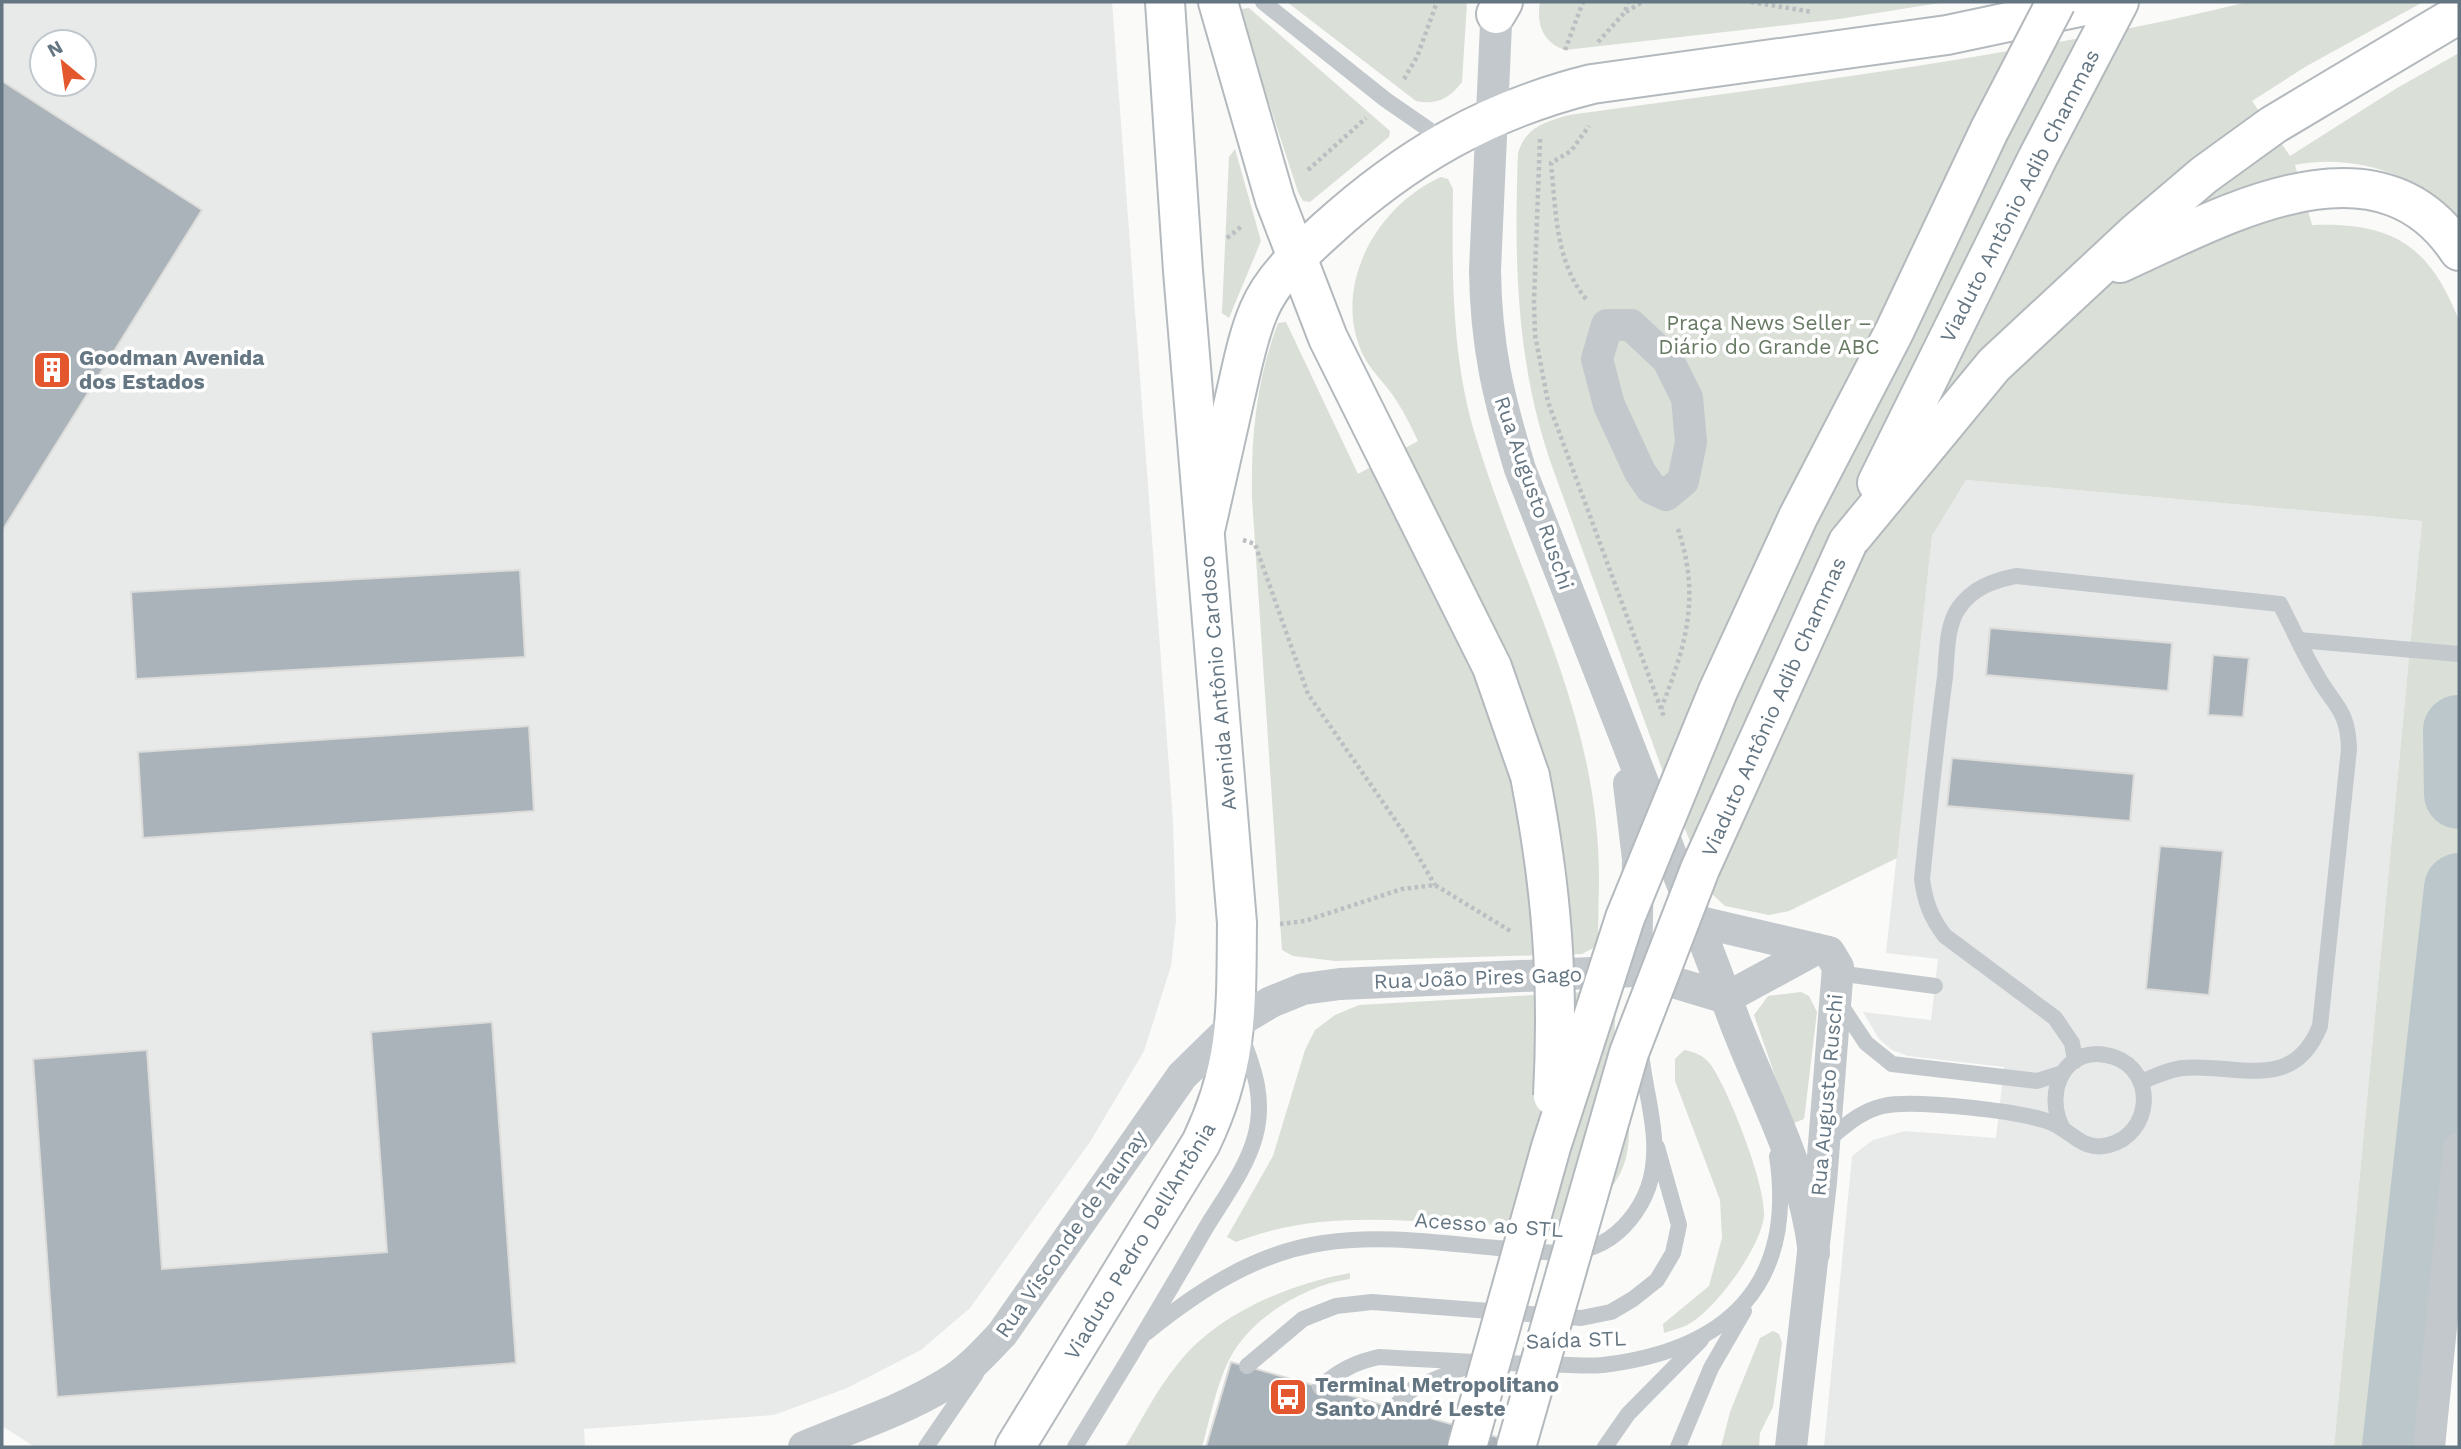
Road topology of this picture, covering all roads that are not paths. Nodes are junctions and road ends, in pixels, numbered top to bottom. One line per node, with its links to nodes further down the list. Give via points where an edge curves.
1 (1165, 2): 15 (main road, Avenida Antônio Cardoso)
2 (1218, 2): 12 (main road)
3 (1263, 2): 10 (lane)
4 (2056, 2): 34 (main road, bridge, via 1798,516 1717,691 1625,918)
5 (2103, 2): 9 (main road, via 1933,37 1592,84)
6 (2119, 2): 16 (main road, Viaduto Antônio Adib Chammas)
7 (1499, 6): 9 (street, Rua Augusto Ruschi)
8 (2459, 14): 13 (main road, via 2273,125 2204,175)
9 (1490, 118): 10 (main road); 19 (street, Rua Augusto Ruschi, via 1485,270 1494,381 1520,469)
10 (1444, 140): 12 (main road, via 1394,173)
11 (2459, 251): 13 (main road, via 2416,208 2367,189 2330,189 2294,192 2253,204)
12 (1296, 257): 15 (main road, via 1274,281 1251,333); 34 (main road, bridge, via 1363,414 1492,667 1530,776 1546,860 1556,966)
13 (2086, 278): 16 (main road, via 1994,365)
14 (1666, 495): 14 (street, via 1651,488 1640,472 1609,405 1597,359 1607,325 1631,325 1668,360 1687,398 1691,442 1683,481)
15 (1206, 526): 26 (main road, Avenida Antônio Cardoso, via 1237,923)
16 (1848, 542): 50 (main road, Viaduto Antônio Adib Chammas, bridge, via 1700,869 1629,1053)
17 (2299, 640): 18 (lane); 27 (lane, via 2280,604 2016,576 1976,590 1957,610 1950,629 1939,719 1922,879 1925,900 1945,936 2055,1018 2072,1043); 29 (lane, via 2348,727 2320,1026 2312,1045 2283,1067 2266,1072 2183,1068)
18 (2459, 654)
19 (1618, 723): 20 (street, Rua Augusto Ruschi); 22 (street, via 1638,859)
20 (1696, 921): 21 (street); 25 (street, Rua Augusto Ruschi)
21 (1816, 949): 23 (street, Rua Augusto Ruschi, via 1835,958); 25 (street)
22 (1636, 971): 25 (street, Rua João Pires Gago); 26 (street, Rua João Pires Gago, via 1340,984 1303,989); 32 (lane, Acesso ao STL, via 1642,1056)
23 (1836, 985): 24 (lane); 28 (lane, via 1866,1043 1892,1064 2037,1081); 33 (street, Rua Augusto Ruschi)
24 (1935, 986)
25 (1726, 998): 30 (street, Rua Augusto Ruschi)
26 (1236, 1023): 38 (lane, Avenida Antônio Cardoso, via 1258,1077 1255,1138); 39 (street, Rua Visconde de Taunay, via 1182,1076); 47 (main road, Viaduto Pedro Dell'Antônia, via 1229,1072 1206,1133)
27 (2075, 1061): 28 (lane); 29 (lane, via 2101,1055 2115,1058)
28 (2062, 1073): 31 (lane, via 2053,1101)
29 (2141, 1082): 31 (lane, via 2145,1105 2141,1119 2122,1140 2094,1146)
30 (1770, 1106): 36 (street, Rua Augusto Ruschi, via 1802,1186); 37 (lane, Saída STL, via 1780,1204 1770,1266)
31 (2063, 1129): 33 (lane, via 2016,1115 1895,1104 1856,1117)
32 (1656, 1142): 38 (lane, Acesso ao STL, via 1648,1187 1632,1219 1601,1243 1568,1253 1384,1239 1322,1243 1266,1258 1224,1277); 42 (lane, via 1679,1225 1672,1253 1657,1280 1611,1312 1581,1318 1372,1302 1336,1306 1303,1320)
33 (1823, 1143): 36 (street, Rua Augusto Ruschi)
34 (1551, 1147): 49 (main road, bridge)
35 (2459, 1149): 54 (street)
36 (1814, 1253): 53 (street, Rua Augusto Ruschi)
37 (1755, 1293): 40 (lane, Saída STL); 52 (lane, via 1712,1368)
38 (1146, 1333): 48 (lane)
39 (1002, 1334): 45 (street, Rua Visconde de Taunay, via 947,1383); 46 (lane)
40 (1706, 1334): 41 (lane, Saída STL, via 1647,1358 1600,1365); 51 (lane, via 1629,1414)
41 (1476, 1362): 43 (lane, Saída STL, via 1379,1357 1337,1372); 44 (lane, via 1414,1388)
42 (1247, 1366)
43 (1320, 1387)
44 (1393, 1408)
45 (804, 1447)
46 (926, 1447)
47 (1015, 1447)
48 (1075, 1447)
49 (1467, 1447)
50 (1516, 1447)
51 (1605, 1447)
52 (1678, 1447)
53 (1791, 1447)
54 (2429, 1447)

